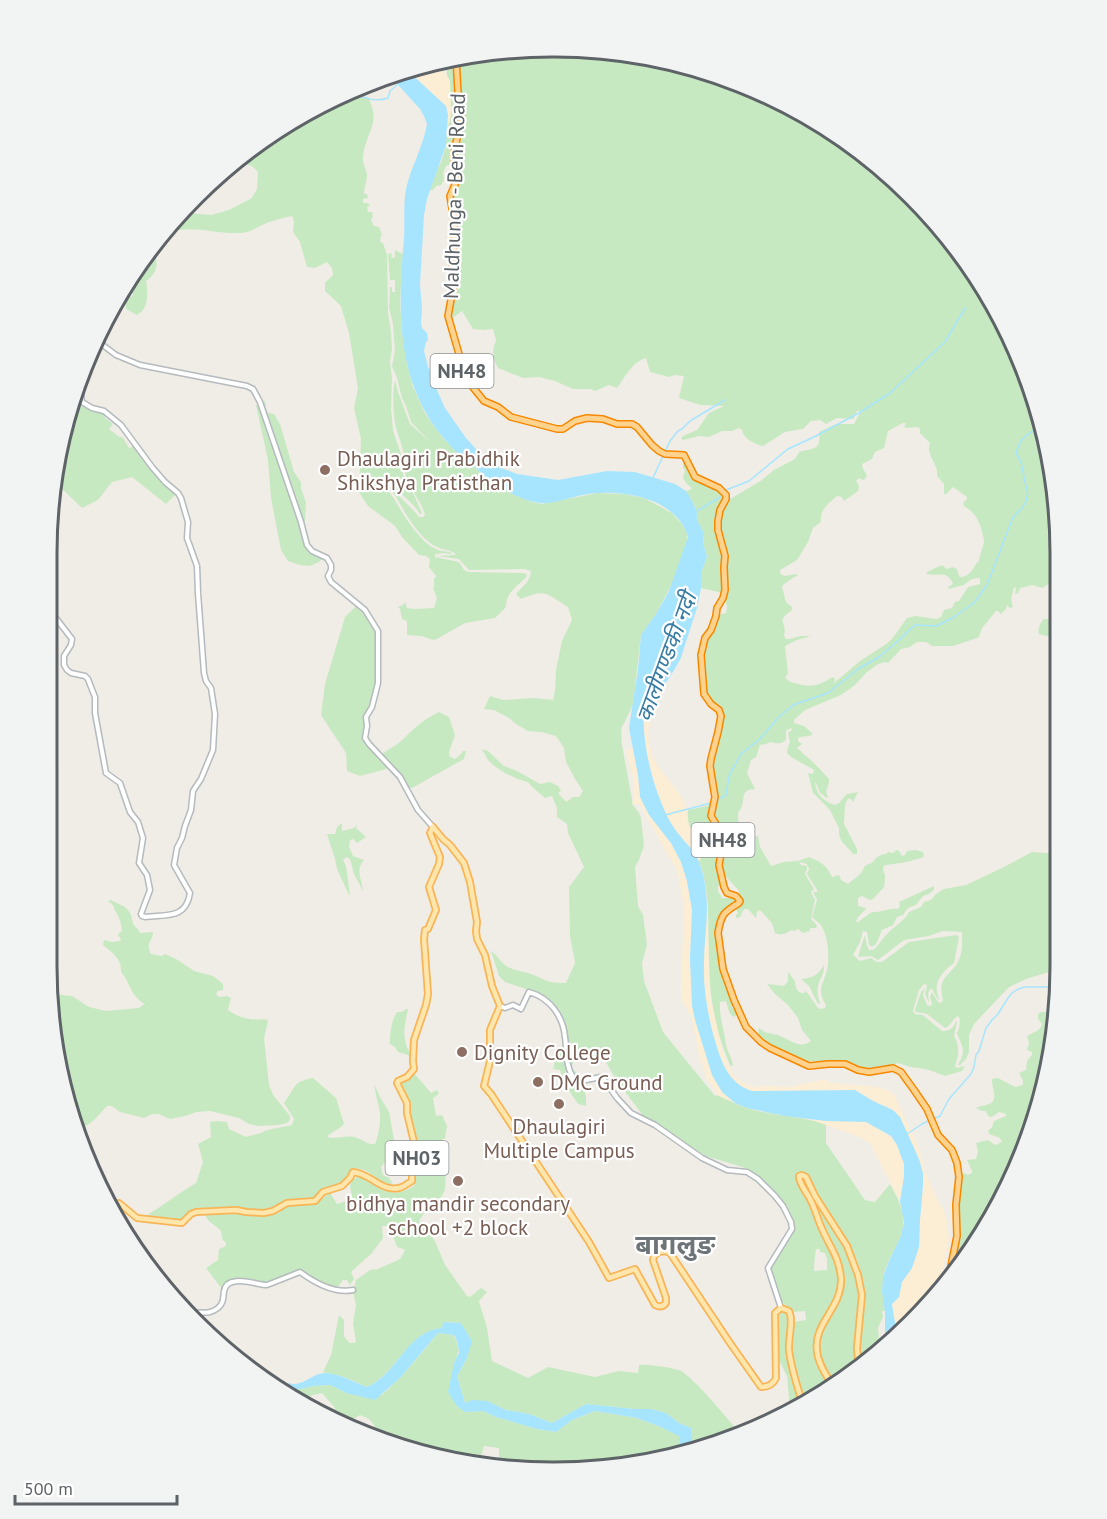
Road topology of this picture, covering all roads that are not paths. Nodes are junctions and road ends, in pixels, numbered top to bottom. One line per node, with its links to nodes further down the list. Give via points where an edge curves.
1 (457, 67): 8 (highway, Maldhunga - Beni Road / NH48, via 462,111 454,154 456,183 450,194 454,283 448,316 462,371 482,399 511,417 561,430 587,418 633,424 656,449 665,454 684,455 695,477 727,496 718,525 725,556 725,590 701,655 704,694 721,716 710,766 715,797 711,816 724,837 719,865 725,891 740,901 726,911 719,928 723,969 743,1022 770,1048 809,1066 845,1065 869,1072 893,1068 906,1078 939,1137 955,1154 959,1177)
2 (103, 345): 5 (street, via 140,365 247,386 256,393 307,545 327,558 331,582 365,610 378,631 378,683 366,717 364,738 400,777 418,810)
3 (82, 399): 4 (street, via 121,425 152,467 182,498 187,538 197,566 204,673 211,688 215,735 212,755 193,791 191,810 175,856 175,867 190,893 186,905 175,915 141,914 150,890 139,863 143,838 122,786 106,773 95,697 85,676 67,670 64,665 72,639)
4 (57, 620)
5 (433, 827): 6 (main road, via 464,863 477,939); 7 (main road, NH03, via 430,833 440,857 429,887 436,910 424,934 428,994 414,1040 414,1069 397,1083 407,1103 418,1163 412,1181 388,1188 353,1172 342,1186 323,1192 310,1202 287,1203 264,1213 196,1212 182,1223 137,1218)
6 (500, 1006): 10 (street, via 521,1009 529,992 545,999 562,1023 568,1066 574,1078 580,1081 601,1077 632,1113 702,1158 730,1171 747,1172 775,1196 792,1229 768,1268); 10 (main road, via 490,1030 490,1061 484,1086 566,1206 609,1278 635,1269 655,1305 662,1306 666,1300 653,1260 659,1252 670,1253 761,1387 775,1380 775,1313)
7 (118, 1203)
8 (952, 1261)
9 (353, 1290): 11 (street, via 323,1286 300,1272 267,1285 238,1281 226,1286 218,1308 209,1313)
10 (781, 1308): 14 (main road, via 791,1315 789,1352)
11 (198, 1312)
12 (858, 1358): 13 (main road, via 862,1295 858,1275 847,1246 806,1177 800,1175 840,1269 839,1296 819,1331 816,1346)
13 (829, 1378)
14 (800, 1396)

